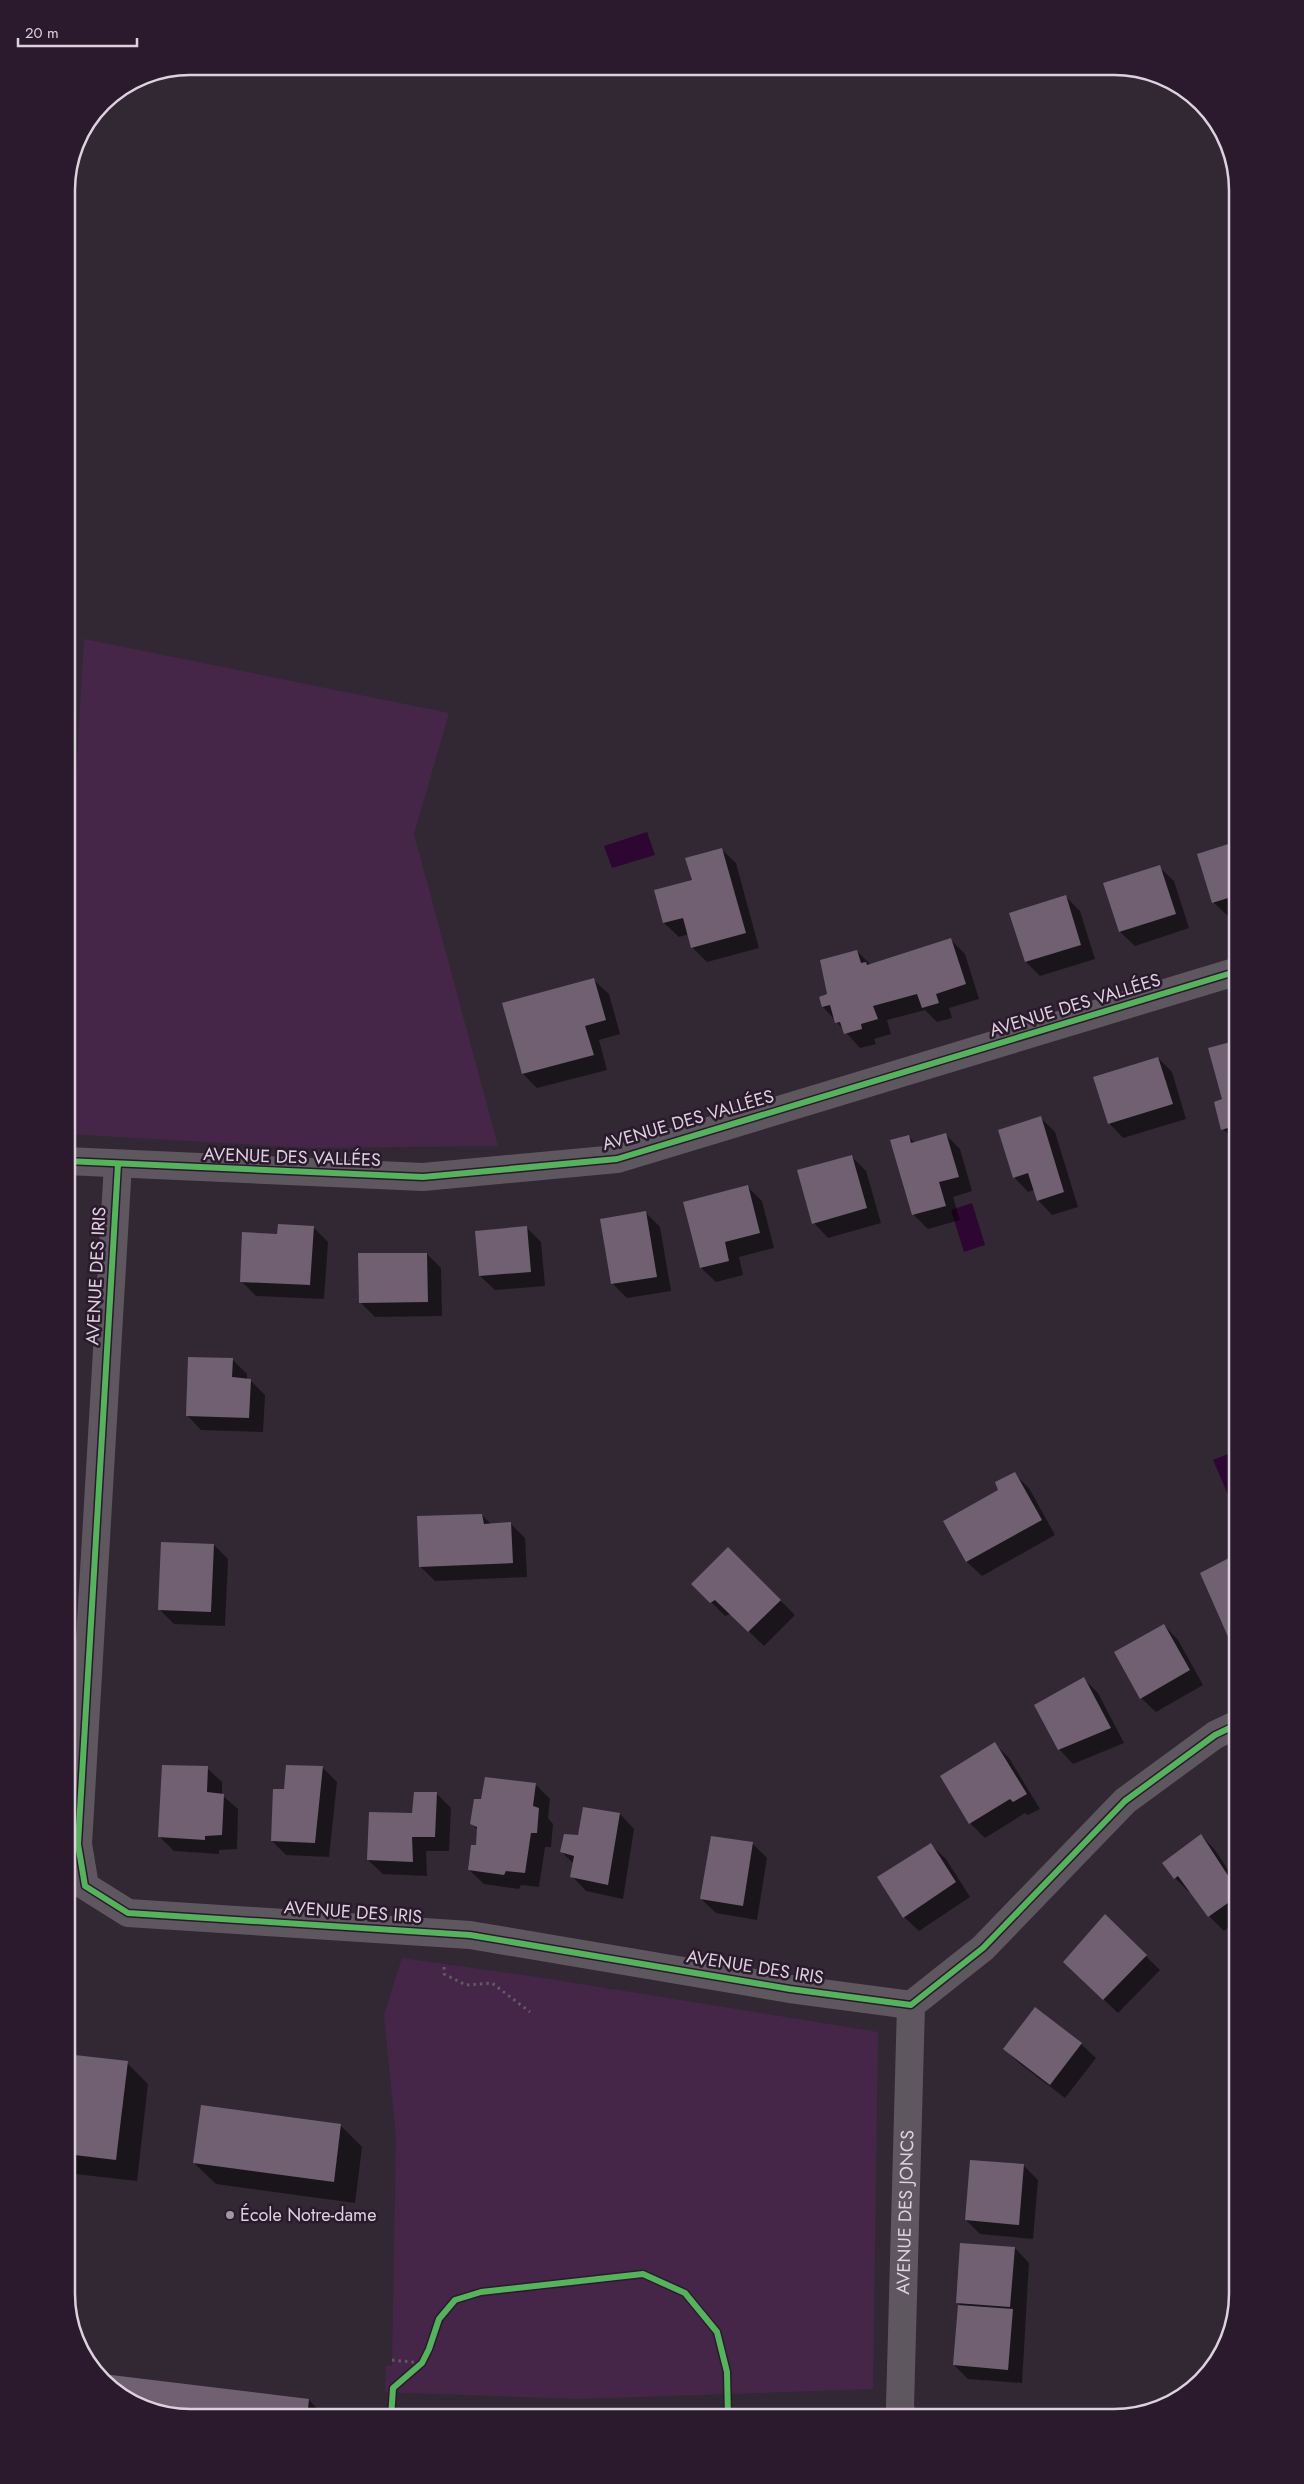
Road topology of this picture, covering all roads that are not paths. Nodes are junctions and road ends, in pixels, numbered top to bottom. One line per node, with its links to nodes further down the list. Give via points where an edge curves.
1 (1229, 974): 3 (street, AVENUE DES VALLÉES, via 617,1159 423,1177)
2 (75, 1162): 3 (street, AVENUE DES VALLÉES)
3 (118, 1164): 5 (street, AVENUE DES IRIS, via 78,1844 85,1886 128,1913 470,1935 790,1989)
4 (1229, 1728): 5 (street, via 1215,1735 1125,1801 983,1948)
5 (911, 2005): 6 (street, AVENUE DES JONCS)
6 (902, 2409)

